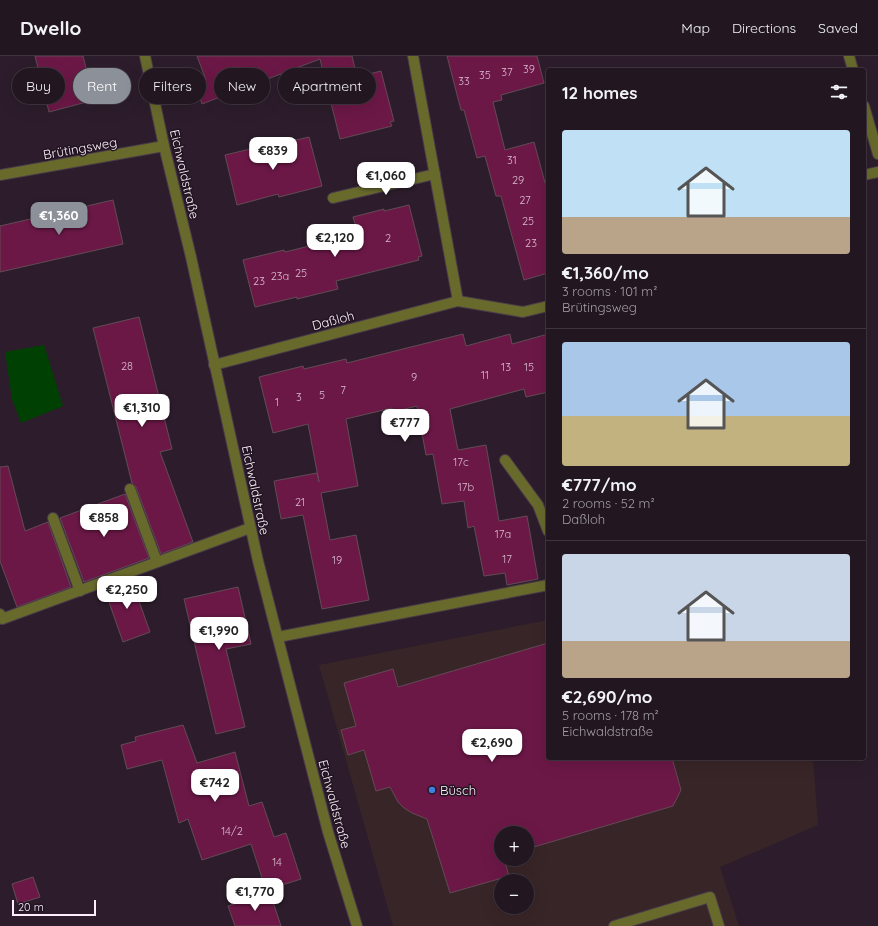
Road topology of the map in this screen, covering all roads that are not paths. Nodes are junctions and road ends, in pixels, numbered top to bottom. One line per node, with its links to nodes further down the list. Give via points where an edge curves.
1 (145, 56): 6 (street, Eichwaldstraße)
2 (413, 56): 9 (street)
3 (849, 56): 4 (street)
4 (852, 68)
5 (866, 113): 7 (street)
6 (164, 146): 10 (street, Brütingsweg); 15 (street, Eichwaldstraße)
7 (878, 154)
8 (878, 172): 11 (street)
9 (435, 174): 12 (street); 13 (street)
10 (0, 175)
11 (866, 175)
12 (333, 198)
13 (458, 301): 14 (street, Daßloh, via 523,312); 15 (street, Daßloh)
14 (546, 306)
15 (214, 365): 20 (street, Eichwaldstraße)
16 (505, 460): 19 (street, via 538,505)
17 (130, 489): 21 (street)
18 (53, 518): 23 (street)
19 (546, 526)
20 (250, 528): 21 (street); 25 (street, Eichwaldstraße)
21 (157, 562): 23 (street)
22 (546, 585): 25 (street)
23 (80, 591): 24 (street, via 2,619)
24 (0, 614)
25 (278, 637): 26 (street, Eichwaldstraße, via 328,832)
26 (357, 926)
27 (614, 926): 28 (street, via 710,897)
28 (719, 926)

